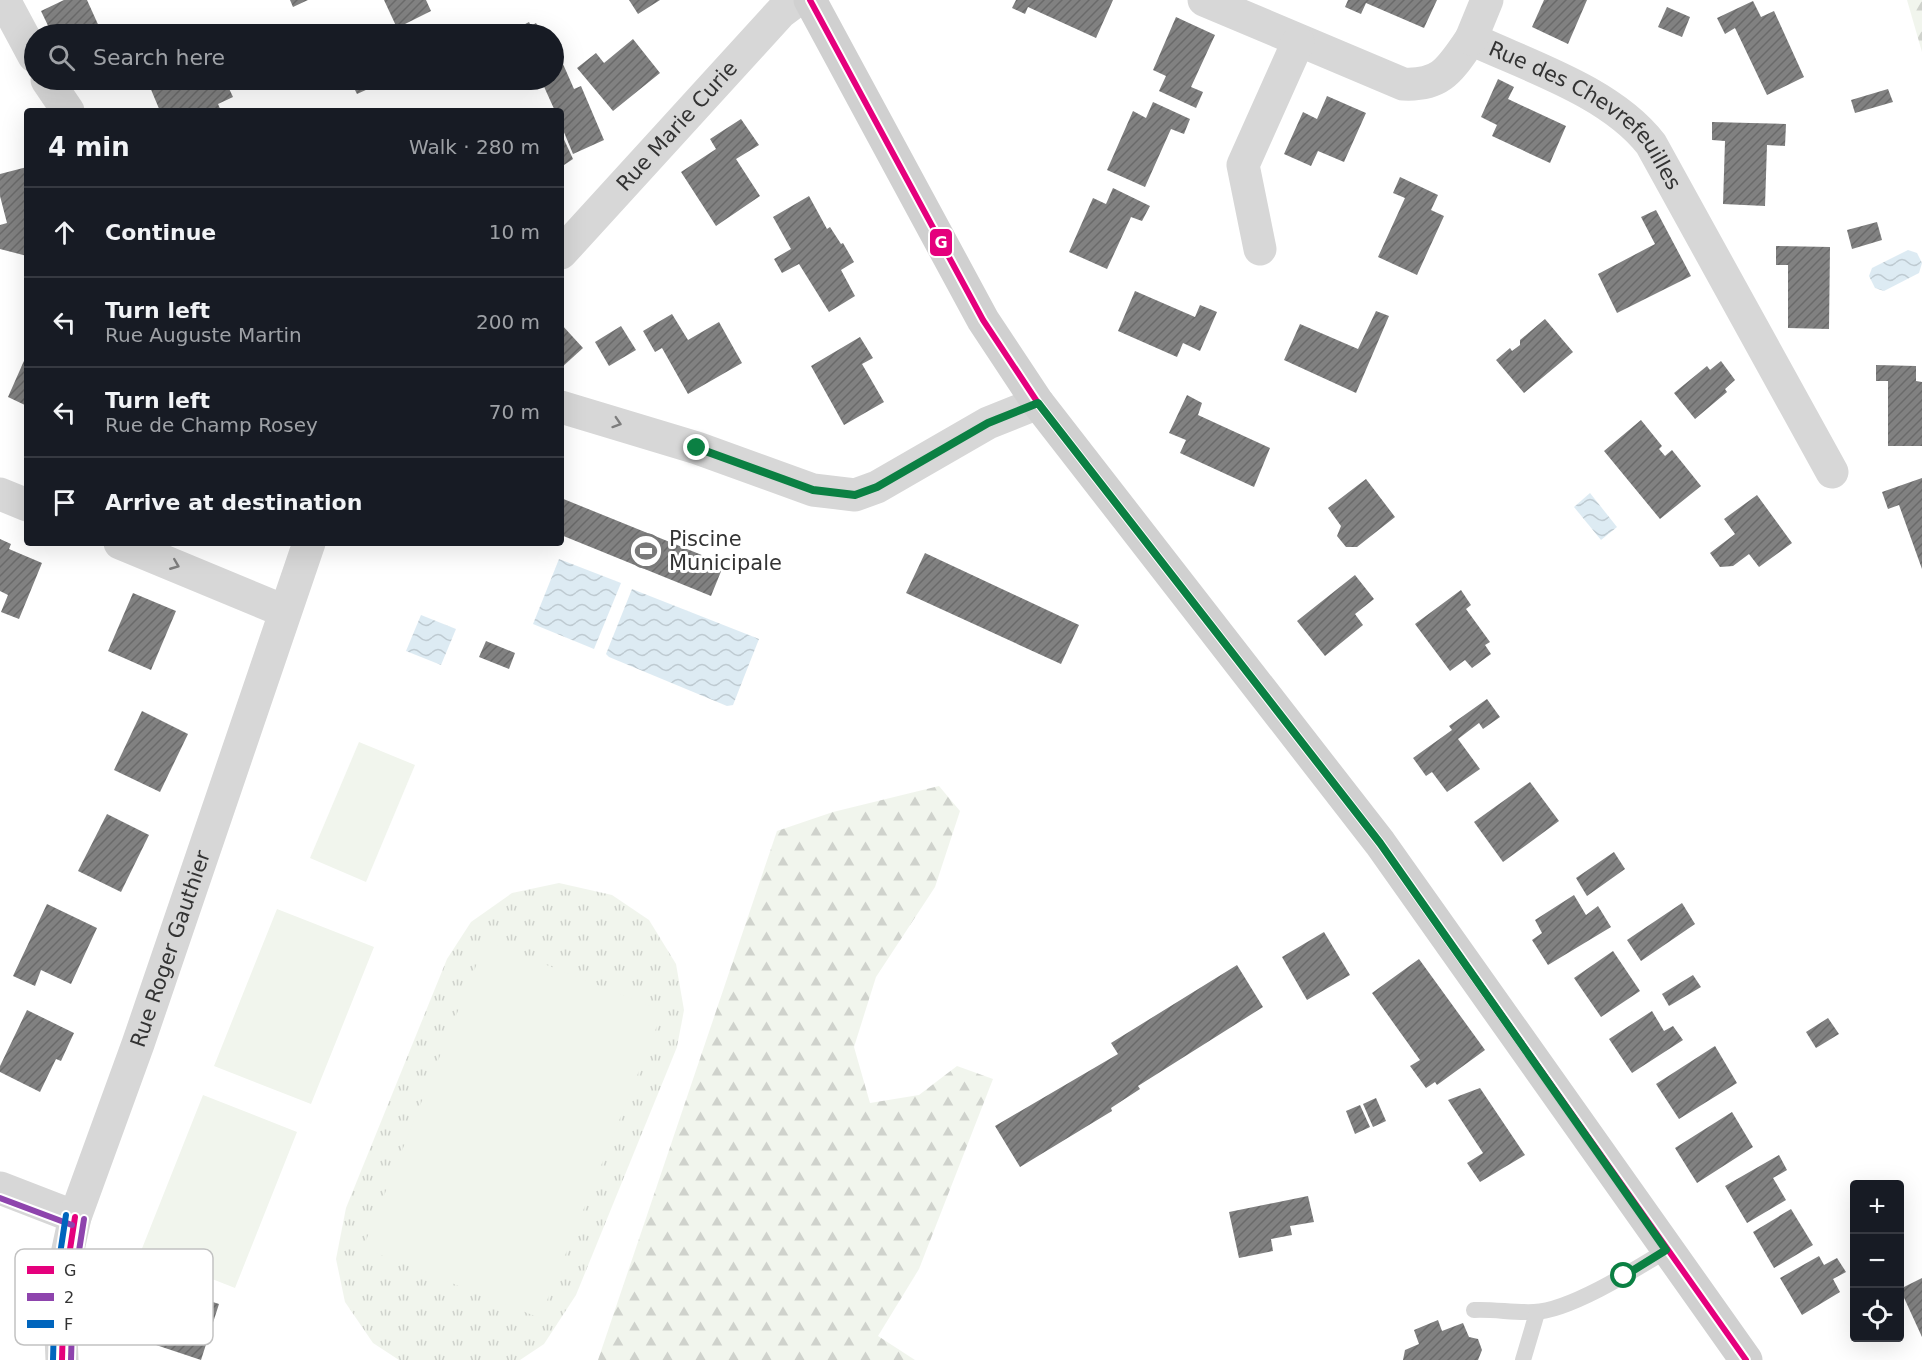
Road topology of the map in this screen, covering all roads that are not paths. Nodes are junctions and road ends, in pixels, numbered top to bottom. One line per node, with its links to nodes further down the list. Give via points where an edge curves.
1 (4, 0): 6 (street)
2 (797, 0): 12 (street, Rue Marie Curie, via 781,12)
3 (810, 0): 13 (main road, via 983,320)
4 (1204, 0): 8 (street, Rue des Chevrefeuilles)
5 (1487, 0): 7 (street)
6 (24, 37)
7 (1471, 39): 8 (street, Rue des Chevrefeuilles, via 1450,69 1422,85 1403,84); 15 (street, Rue des Chevrefeuilles, via 1594,96 1635,123 1651,144)
8 (1298, 42): 11 (street, via 1243,165)
9 (54, 90): 10 (street)
10 (66, 108)
11 (1260, 249)
12 (564, 250)
13 (1038, 403): 14 (street, one-way to 13, via 697,448 813,490 855,495 877,487 988,423); 24 (main road, via 1380,843)
14 (564, 408)
15 (1832, 472)
16 (0, 494): 17 (street)
17 (24, 504)
18 (127, 546): 20 (street, one-way to 20)
19 (308, 546): 20 (street, Rue Roger Gauthier)
20 (284, 610): 22 (street, Rue Roger Gauthier, via 138,1044)
21 (0, 1188): 22 (street)
22 (75, 1217): 23 (street, Rue Roger Gauthier)
23 (68, 1249)
24 (1666, 1250): 26 (lane, via 1624,1276); 30 (main road)
25 (1474, 1310): 26 (lane)
26 (1537, 1312): 29 (lane)
27 (61, 1345): 28 (street, Rue Roger Gauthier)
28 (62, 1360)
29 (1522, 1360)
30 (1746, 1360)

